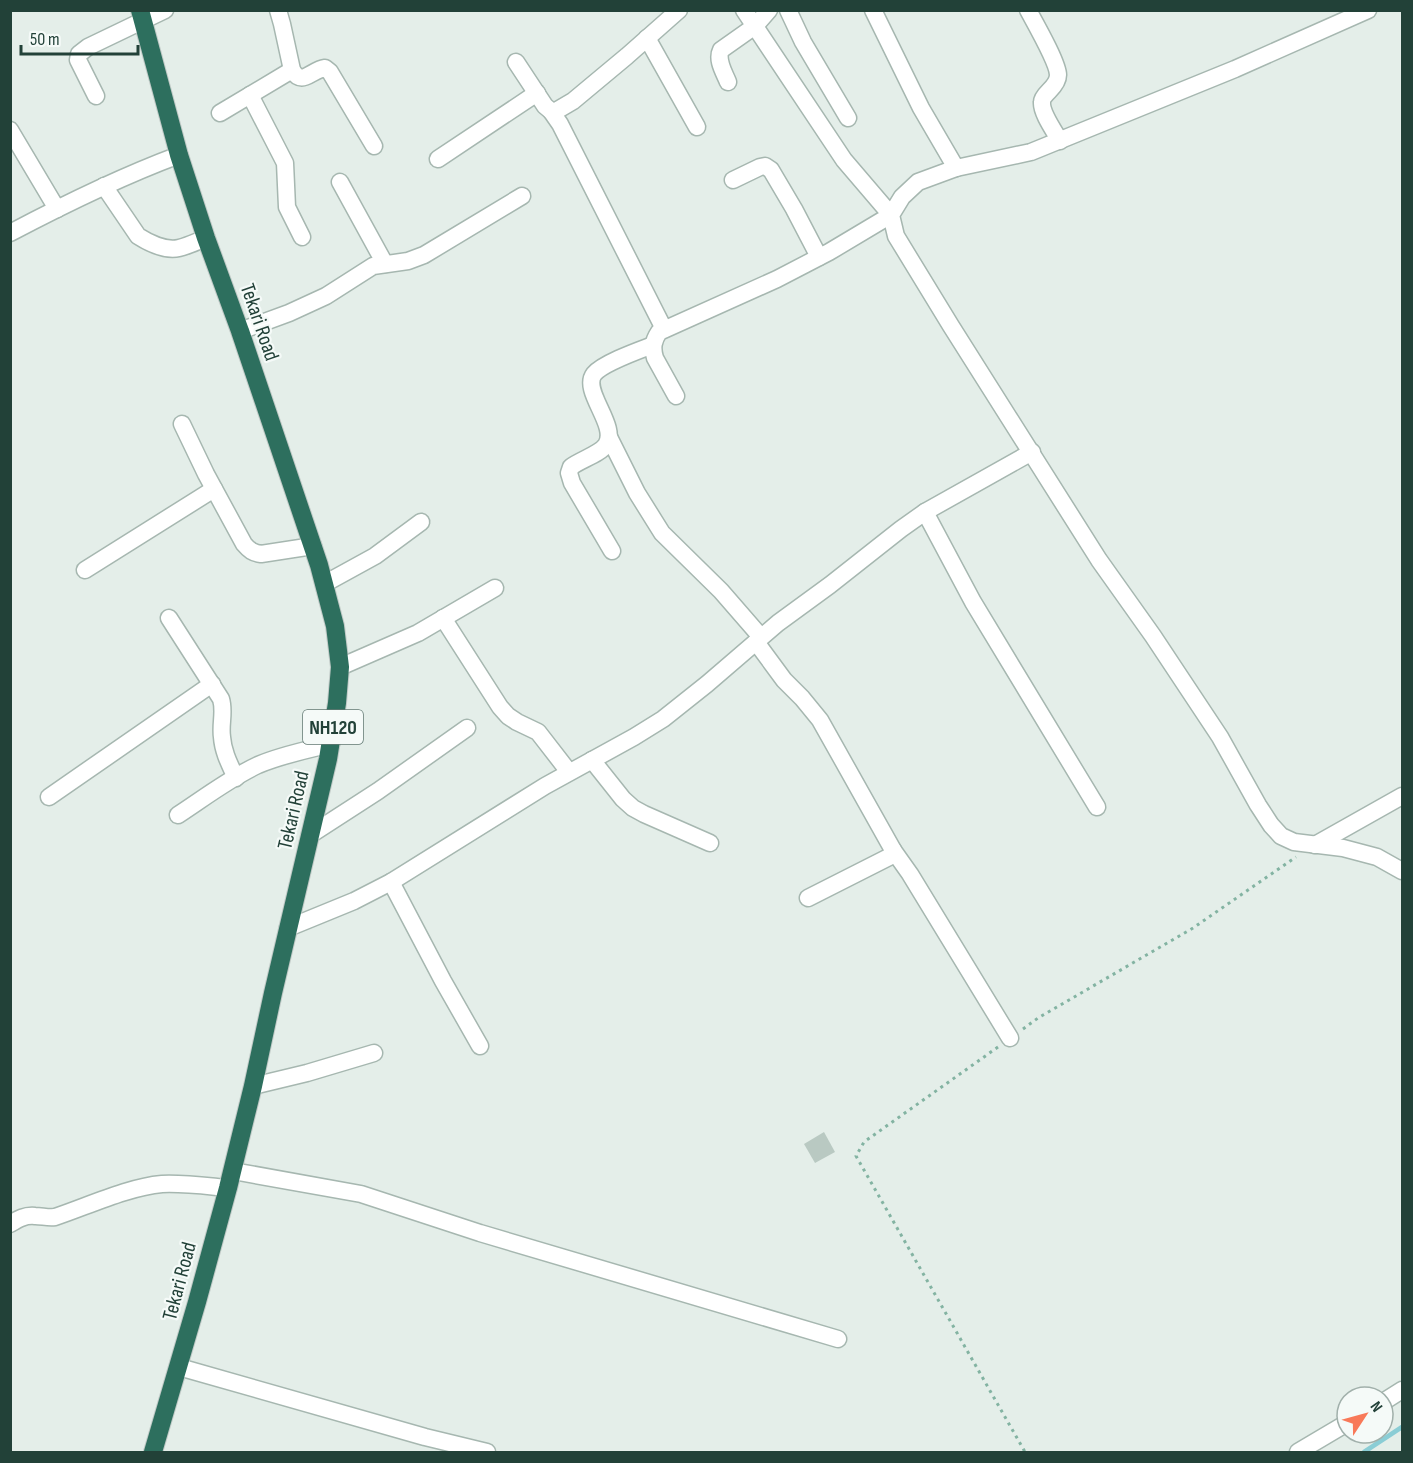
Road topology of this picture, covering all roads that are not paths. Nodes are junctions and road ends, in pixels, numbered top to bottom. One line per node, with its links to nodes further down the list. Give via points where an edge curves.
1 (165, 10): 10 (street)
2 (278, 10): 14 (street)
3 (679, 10): 12 (street)
4 (744, 10): 11 (street)
5 (769, 10): 11 (street)
6 (788, 10): 21 (street)
7 (873, 10): 28 (street, via 921,108)
8 (1028, 10): 24 (street, via 1058,74 1057,82 1042,101)
9 (1368, 10): 24 (street)
10 (141, 16): 18 (street, via 79,54 78,60); 26 (highway, Tekari Road / NH120)
11 (755, 26): 15 (street, via 721,50 720,60); 34 (street, via 844,160)
12 (647, 38): 19 (street, via 573,101); 22 (street)
13 (516, 62): 16 (street)
14 (292, 70): 17 (street); 25 (street, via 299,78 319,69 330,72)
15 (728, 82)
16 (537, 93): 19 (street); 27 (street)
17 (250, 95): 20 (street); 36 (street, via 285,163 287,207)
18 (96, 96)
19 (550, 111): 40 (street)
20 (220, 113)
21 (848, 118)
22 (697, 127)
23 (10, 130): 33 (street)
24 (1060, 141): 28 (street, via 1030,152)
25 (374, 146)
26 (179, 155): 31 (street); 37 (highway, Tekari Road / NH120)
27 (438, 159)
28 (956, 168): 34 (street, via 918,182)
29 (733, 180): 38 (street, via 760,167 771,170)
30 (340, 182): 39 (street)
31 (104, 186): 33 (street); 37 (street, via 144,240 172,249)
32 (522, 196): 39 (street, via 424,255)
33 (57, 209): 35 (street)
34 (891, 215): 38 (street); 46 (street, via 896,236)
35 (10, 233)
36 (302, 237)
37 (206, 238): 41 (highway, Tekari Road / NH120)
38 (819, 257): 40 (street)
39 (385, 264): 41 (street, via 367,269 307,305)
40 (663, 329): 42 (street)
41 (240, 331): 50 (highway, Tekari Road / NH120)
42 (653, 345): 43 (street, via 655,358); 45 (street, via 627,354 594,374 592,388)
43 (676, 396)
44 (182, 424): 47 (street)
45 (609, 437): 51 (street, via 601,450 578,461 569,473); 57 (street, via 662,533 721,591)
46 (1032, 452): 48 (street); 71 (street, via 1099,560 1220,737 1271,825 1294,842)
47 (214, 489): 50 (street, via 244,544 255,553); 52 (street)
48 (925, 512): 57 (street); 67 (street, via 973,602)
49 (421, 522): 53 (street, via 375,556)
50 (313, 546): 53 (highway, Tekari Road / NH120)
51 (612, 551)
52 (85, 570)
53 (324, 584): 58 (highway, Tekari Road / NH120)
54 (495, 588): 56 (street)
55 (169, 618): 59 (street)
56 (443, 618): 58 (street); 63 (street, via 500,707 517,722 538,732)
57 (758, 640): 62 (street, via 663,719); 72 (street, via 784,680 820,720)
58 (340, 667): 61 (highway, Tekari Road / NH120)
59 (212, 684): 64 (street, via 221,699 222,738); 66 (street)
60 (467, 728): 69 (street)
61 (331, 744): 64 (street, via 258,765); 69 (highway, Tekari Road / NH120)
62 (592, 760): 63 (street); 70 (street, via 633,808)
63 (569, 772): 74 (street)
64 (236, 778): 68 (street)
65 (1402, 796): 71 (street)
66 (49, 797)
67 (1097, 807)
68 (178, 815)
69 (310, 836): 76 (highway, Tekari Road / NH120)
70 (710, 843)
71 (1315, 844): 73 (street, via 1377,857)
72 (893, 850): 75 (street, via 889,857); 77 (street)
73 (1402, 871)
74 (392, 882): 76 (street); 78 (street)
75 (808, 898)
76 (288, 928): 80 (highway, Tekari Road / NH120)
77 (1010, 1038)
78 (480, 1046)
79 (374, 1053): 80 (street)
80 (253, 1086): 81 (highway, Tekari Road / NH120)
81 (230, 1179): 82 (street, via 142,1187 55,1217 33,1215); 83 (street, via 361,1194); 84 (highway, Tekari Road / NH120)
82 (10, 1224)
83 (838, 1339)
84 (179, 1367): 86 (highway, Tekari Road / NH120); 87 (street)
85 (1335, 1430): 88 (street)
86 (153, 1452)
87 (487, 1452)
88 (1298, 1452)

